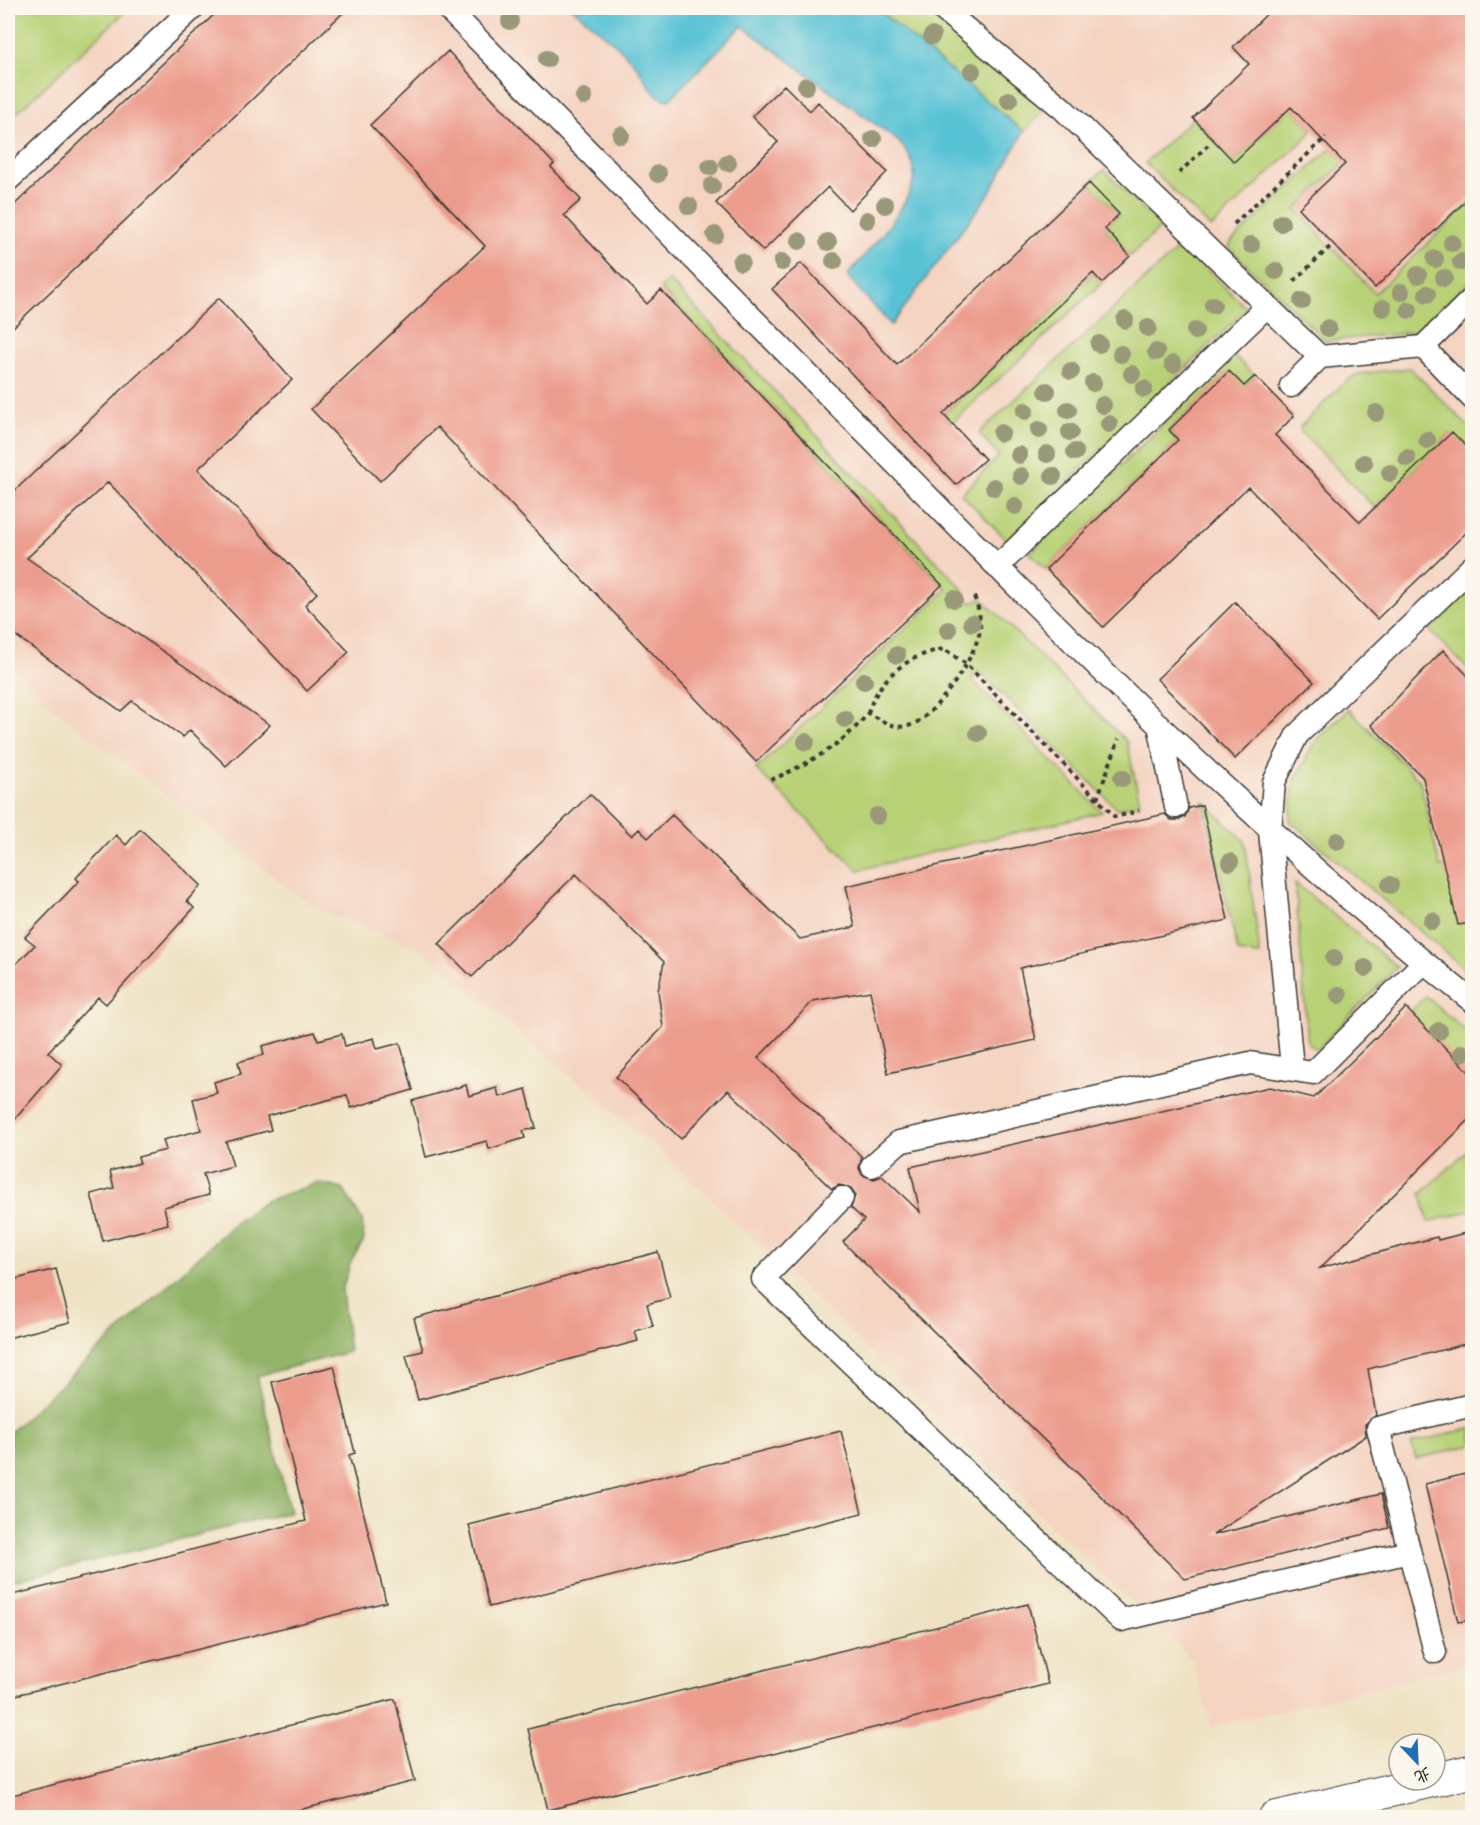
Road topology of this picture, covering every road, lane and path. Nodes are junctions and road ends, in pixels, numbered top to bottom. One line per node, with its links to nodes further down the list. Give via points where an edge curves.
1 (193, 8): 5 (lane)
2 (447, 8): 14 (lane)
3 (941, 8): 7 (lane, via 1062,108)
4 (1326, 137): 7 (path)
5 (8, 180)
6 (1333, 244): 9 (path)
7 (1207, 249): 9 (lane)
8 (1473, 299): 10 (lane)
9 (1267, 306): 11 (lane); 14 (lane)
10 (1423, 347): 11 (lane); 13 (lane)
11 (1320, 357): 12 (lane)
12 (1291, 386)
13 (1473, 398)
14 (997, 567): 18 (lane)
15 (1473, 567): 24 (lane, via 1297,735 1274,782)
16 (971, 593): 17 (path, via 976,600 980,629)
17 (966, 664): 19 (path, via 924,717 909,726 888,724); 19 (path, via 944,649 923,652 877,687); 22 (path)
18 (1133, 701): 20 (lane); 22 (path)
19 (867, 713): 21 (path, via 835,745)
20 (1159, 725): 23 (lane); 24 (lane)
21 (771, 780)
22 (1097, 798): 23 (path, via 1115,817)
23 (1176, 804)
24 (1269, 831): 25 (lane); 27 (lane)
25 (1424, 962): 26 (lane); 27 (lane, via 1313,1073)
26 (1473, 1001)
27 (1292, 1068): 28 (lane, via 1250,1063 899,1142)
28 (872, 1166)
29 (842, 1198): 31 (lane, via 763,1279 1121,1620)
30 (1473, 1405): 31 (lane, via 1378,1428)
31 (1409, 1552): 32 (lane)
32 (1435, 1652)
33 (1473, 1771): 34 (main road)
34 (1447, 1777)
35 (1387, 1791): 36 (main road)
36 (1275, 1818)

